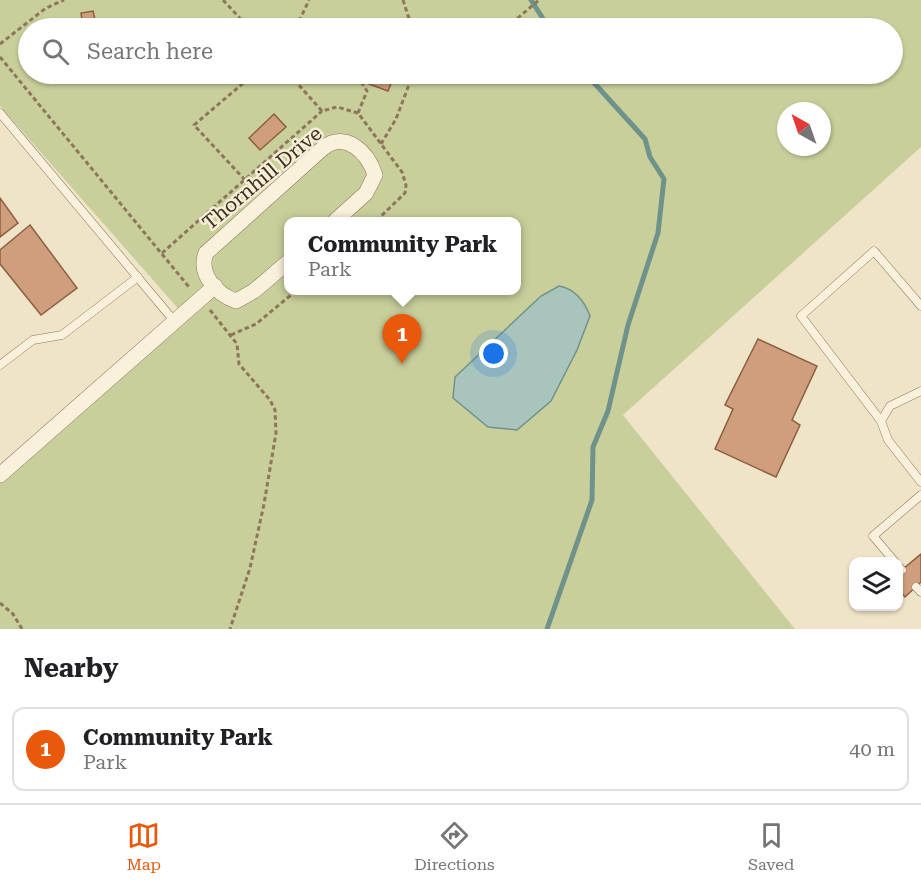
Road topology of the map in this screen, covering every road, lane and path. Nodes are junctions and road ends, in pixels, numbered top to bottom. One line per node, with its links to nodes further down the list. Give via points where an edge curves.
1 (64, 0): 6 (path)
2 (223, 0): 7 (path)
3 (309, 0): 8 (path)
4 (403, 0): 9 (path)
5 (538, 1): 10 (path)
6 (33, 18)
7 (240, 18)
8 (301, 18)
9 (409, 18)
10 (517, 18)
11 (18, 30): 12 (path)
12 (0, 44)
13 (0, 57): 14 (path)
14 (18, 79)
15 (22, 84): 25 (path)
16 (242, 84): 23 (path, via 194,126)
17 (363, 84): 21 (path, via 367,91)
18 (410, 84): 22 (path)
19 (322, 111): 23 (path)
20 (0, 113): 27 (lane)
21 (358, 113)
22 (381, 144)
23 (245, 180): 25 (path)
24 (340, 217): 28 (street, Thornhill Drive, via 366,193 375,175 373,167 343,139 333,140 323,148 206,253 202,264)
25 (162, 254): 29 (path)
26 (284, 265): 28 (street, via 236,301 225,297)
27 (138, 277): 33 (lane); 35 (lane, via 62,335 33,340)
28 (215, 286): 33 (street)
29 (189, 287)
30 (292, 295): 34 (path, via 256,324)
31 (921, 306): 37 (lane, via 874,251 801,316)
32 (210, 311): 34 (path)
33 (175, 322): 38 (street)
34 (231, 335): 44 (path, via 237,344 239,364 275,410 276,433 250,568)
35 (0, 365)
36 (921, 391): 37 (lane, via 890,406)
37 (881, 421): 39 (lane, via 888,440)
38 (0, 475)
39 (921, 482)
40 (921, 495): 41 (lane, via 873,536)
41 (891, 557)
42 (0, 603): 43 (path)
43 (22, 629)
44 (230, 629)

